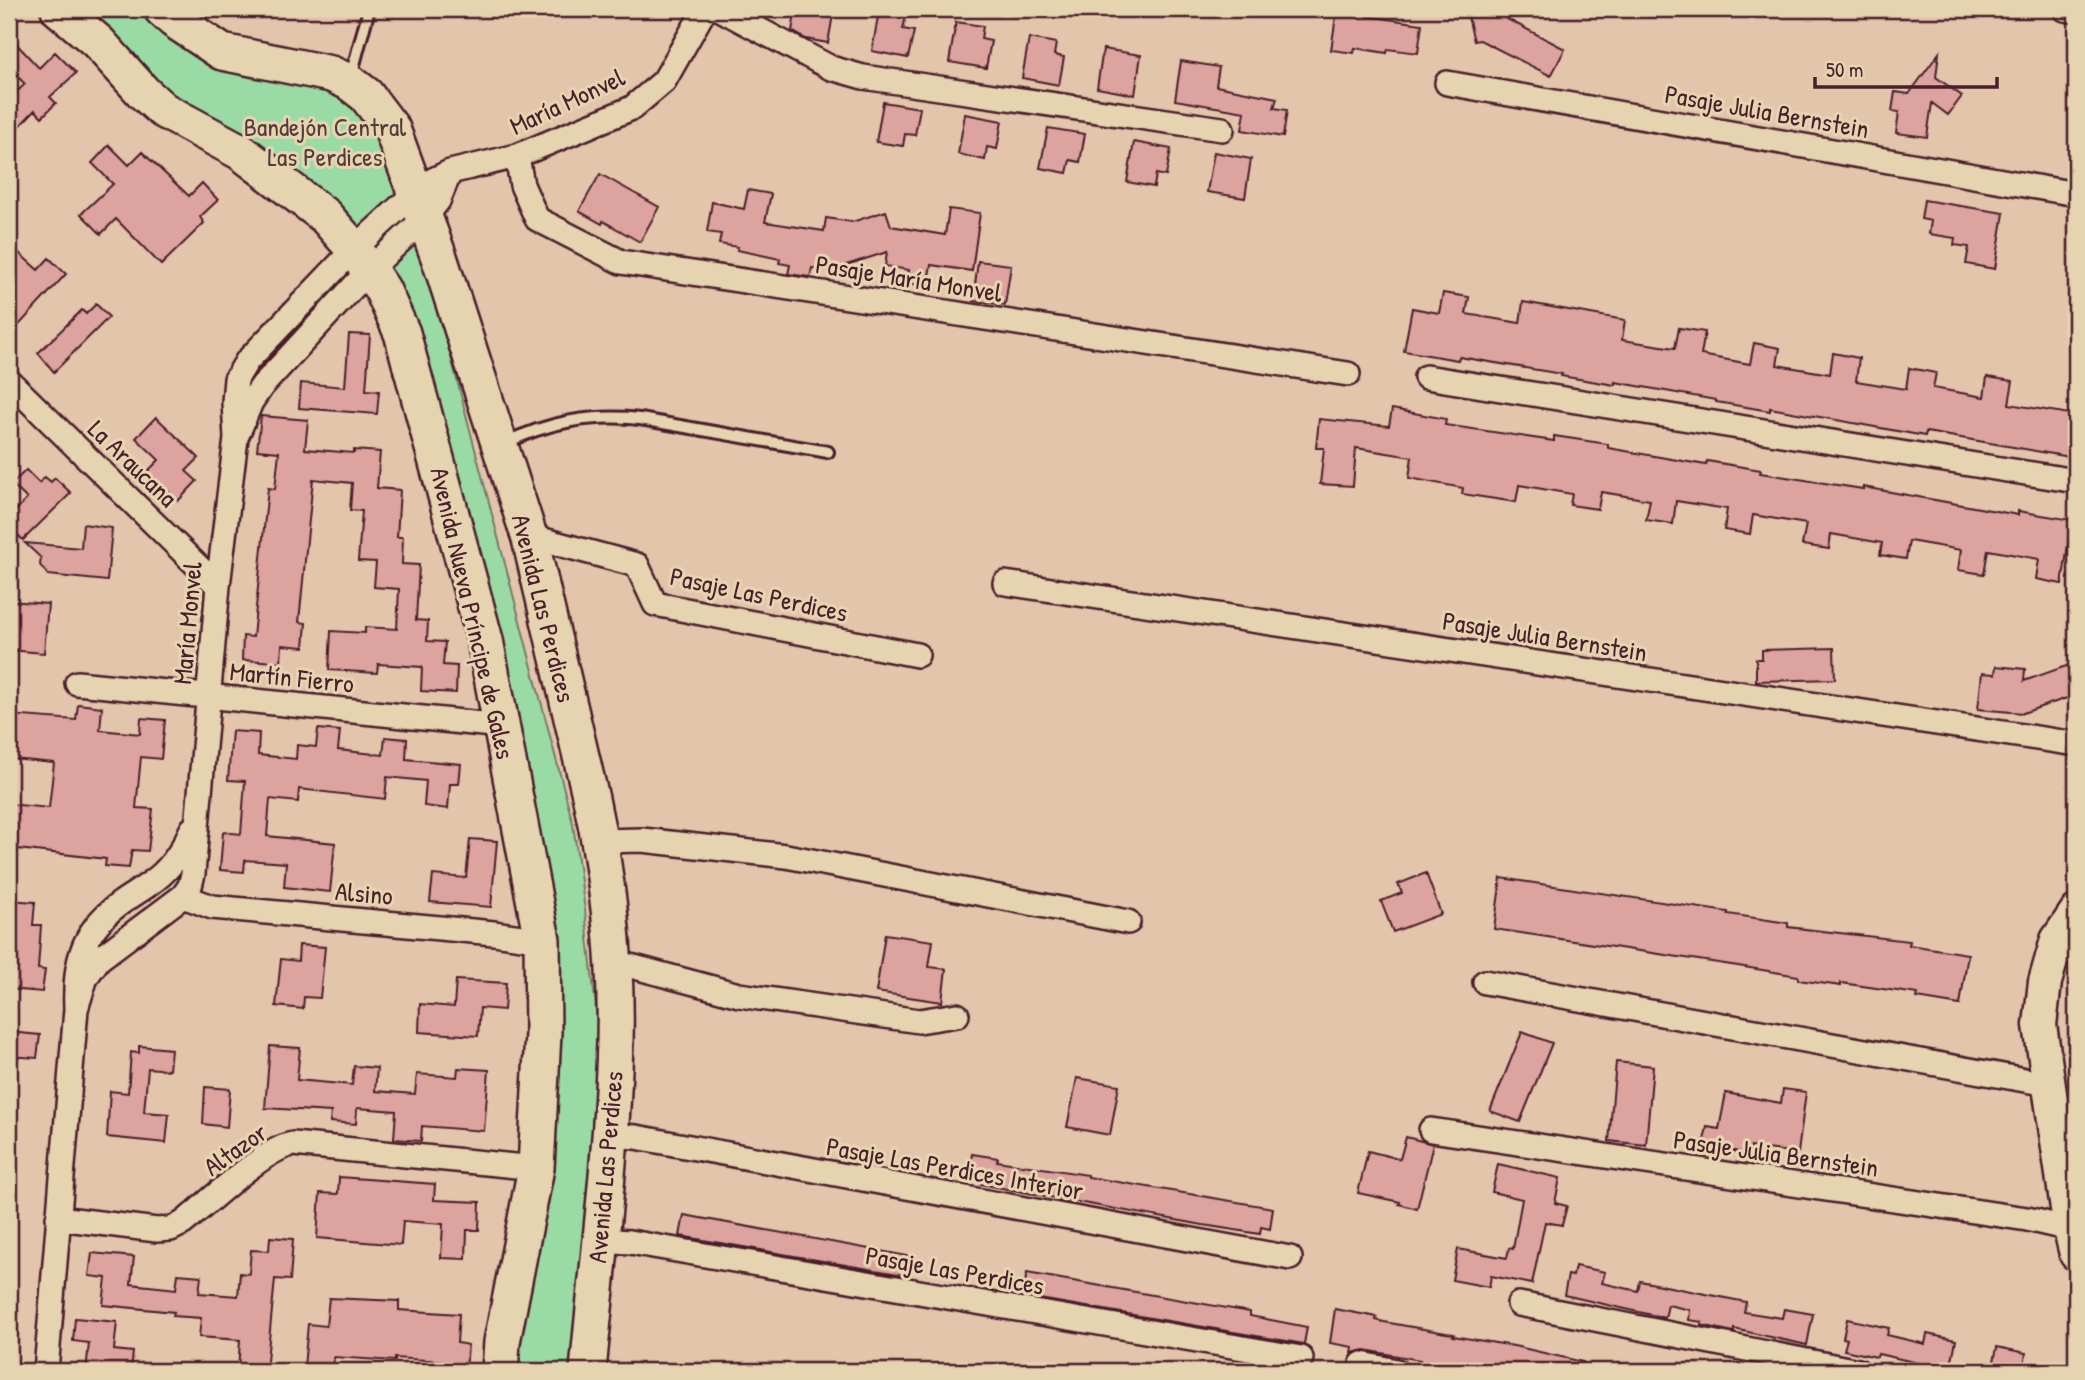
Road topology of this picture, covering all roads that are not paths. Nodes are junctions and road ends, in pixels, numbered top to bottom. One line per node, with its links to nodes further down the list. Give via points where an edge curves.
1 (60, 9): 14 (main road, Avenida Nueva Príncipe de Gales, via 163,110 270,173 325,216)
2 (162, 9): 8 (main road, Avenida Las Perdices, via 222,52 331,74)
3 (369, 9): 8 (lane)
4 (705, 9): 11 (street, María Monvel, via 664,80 632,108)
5 (720, 9): 10 (street, via 831,68 863,77)
6 (2065, 9): 7 (street)
7 (2076, 11)
8 (349, 82): 13 (main road, Avenida Las Perdices, via 366,95 392,129)
9 (1447, 83): 12 (street, Pasaje Julia Bernstein)
10 (1222, 129)
11 (517, 156): 13 (street, María Monvel, via 450,172); 15 (street, Pasaje María Monvel, via 522,185 537,219 621,262)
12 (2076, 194)
13 (420, 205): 14 (street, María Monvel); 18 (main road, Avenida Las Perdices)
14 (362, 259): 23 (street, María Monvel, via 247,361 236,379 236,438); 27 (main road, Avenida Nueva Príncipe de Gales, via 382,289 411,359 485,640)
15 (1348, 374)
16 (1426, 377): 20 (street)
17 (9, 381): 23 (street, La Araucana)
18 (499, 445): 19 (lane, via 547,425 617,416); 21 (main road, Avenida Las Perdices)
19 (828, 452)
20 (2076, 481)
21 (530, 539): 24 (street, Pasaje Las Perdices, via 637,565 655,604); 30 (main road, Avenida Las Perdices)
22 (1005, 583): 28 (street, Pasaje Julia Bernstein)
23 (218, 586): 26 (street, María Monvel)
24 (917, 655)
25 (77, 684): 26 (street, Martín Fierro)
26 (209, 696): 27 (street, Martín Fierro); 29 (street, María Monvel)
27 (502, 726): 34 (main road, Avenida Nueva Príncipe de Gales)
28 (2076, 744)
29 (199, 814): 31 (street, María Monvel, via 193,874); 37 (street, María Monvel, via 181,853 163,874 106,915 86,942 75,981)
30 (600, 841): 33 (street, via 642,840 786,856); 35 (main road, Avenida Las Perdices)
31 (183, 896): 34 (street, Alsino, via 212,907); 37 (street, María Monvel, via 99,959 86,978)
32 (2076, 912): 39 (street, via 2057,940 2045,982 2040,1025)
33 (1128, 922)
34 (542, 940): 42 (main road, Avenida Nueva Príncipe de Gales)
35 (612, 961): 38 (street, via 739,995 919,1021); 41 (main road, Avenida Las Perdices, via 615,1041)
36 (1485, 982): 39 (street)
37 (76, 1009): 43 (street, María Monvel)
38 (957, 1016)
39 (2047, 1084): 45 (street)
40 (1431, 1130): 45 (street, Pasaje Julia Bernstein, via 2013,1217)
41 (609, 1135): 44 (main road, Avenida Las Perdices); 46 (street, Pasaje Las Perdices Interior)
42 (536, 1168): 43 (street, Altazor, via 293,1144 267,1155 172,1229); 51 (main road, Avenida Nueva Príncipe de Gales)
43 (58, 1218): 50 (street, María Monvel)
44 (600, 1240): 48 (street, Pasaje Las Perdices); 52 (main road, Avenida Las Perdices)
45 (2073, 1241)
46 (1290, 1258)
47 (1519, 1304): 54 (street)
48 (1301, 1358)
49 (1362, 1364): 53 (street)
50 (46, 1371)
51 (500, 1371)
52 (588, 1371)
53 (1396, 1371)
54 (1858, 1371)

